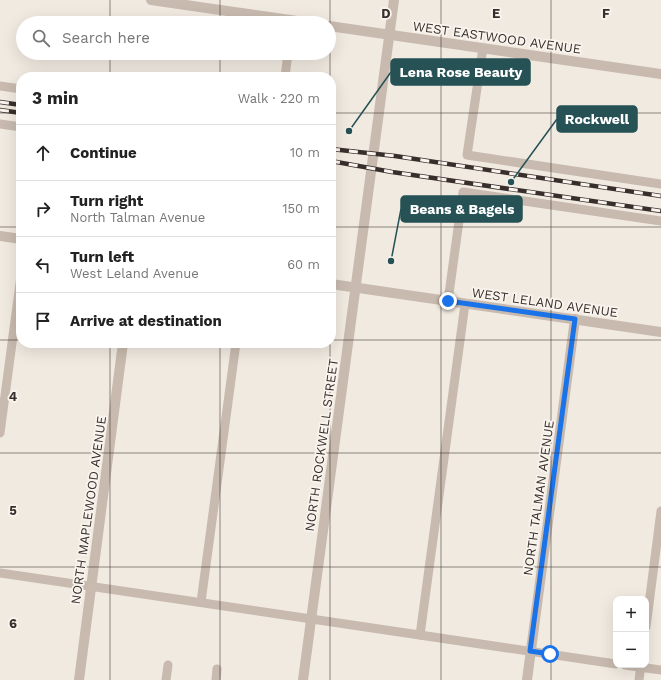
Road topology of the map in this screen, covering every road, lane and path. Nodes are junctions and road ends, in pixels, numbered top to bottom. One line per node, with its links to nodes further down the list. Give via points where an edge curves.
1 (151, 0): 3 (street)
2 (394, 0): 5 (street, NORTH ROCKWELL STREET)
3 (254, 16)
4 (336, 27): 5 (street, WEST EASTWOOD AVENUE)
5 (390, 34): 6 (street, WEST EASTWOOD AVENUE); 19 (street, NORTH ROCKWELL STREET)
6 (482, 48): 9 (street, WEST EASTWOOD AVENUE); 14 (lane, via 467,156)
7 (287, 60): 8 (lane)
8 (286, 72)
9 (661, 74)
10 (0, 86): 11 (lane)
11 (16, 89)
12 (0, 124): 13 (lane)
13 (16, 126)
14 (661, 184)
15 (661, 221): 20 (lane, via 463,192)
16 (0, 236): 17 (street)
17 (16, 239)
18 (336, 285): 19 (street, WEST LELAND AVENUE)
19 (356, 288): 20 (street, WEST LELAND AVENUE); 33 (street, NORTH ROCKWELL STREET)
20 (448, 301): 21 (street, WEST LELAND AVENUE)
21 (465, 304): 23 (street, WEST LELAND AVENUE); 34 (lane)
22 (16, 313): 27 (lane)
23 (575, 319): 24 (street, WEST LELAND AVENUE); 35 (street, NORTH TALMAN AVENUE)
24 (661, 332)
25 (123, 348): 30 (street, NORTH MAPLEWOOD AVENUE)
26 (235, 348): 31 (lane)
27 (0, 433)
28 (661, 511): 32 (lane)
29 (0, 573): 30 (lane)
30 (91, 586): 31 (lane); 42 (street, NORTH MAPLEWOOD AVENUE)
31 (201, 602): 33 (lane)
32 (649, 603)
33 (311, 619): 34 (lane); 45 (street, NORTH ROCKWELL STREET)
34 (420, 635): 35 (lane)
35 (530, 651): 36 (lane); 46 (street, NORTH TALMAN AVENUE)
36 (613, 664)
37 (168, 665): 43 (lane)
38 (641, 668): 47 (lane)
39 (649, 668): 41 (lane)
40 (217, 669): 44 (lane)
41 (661, 670)
42 (79, 680)
43 (166, 680)
44 (216, 680)
45 (303, 680)
46 (527, 680)
47 (639, 680)

